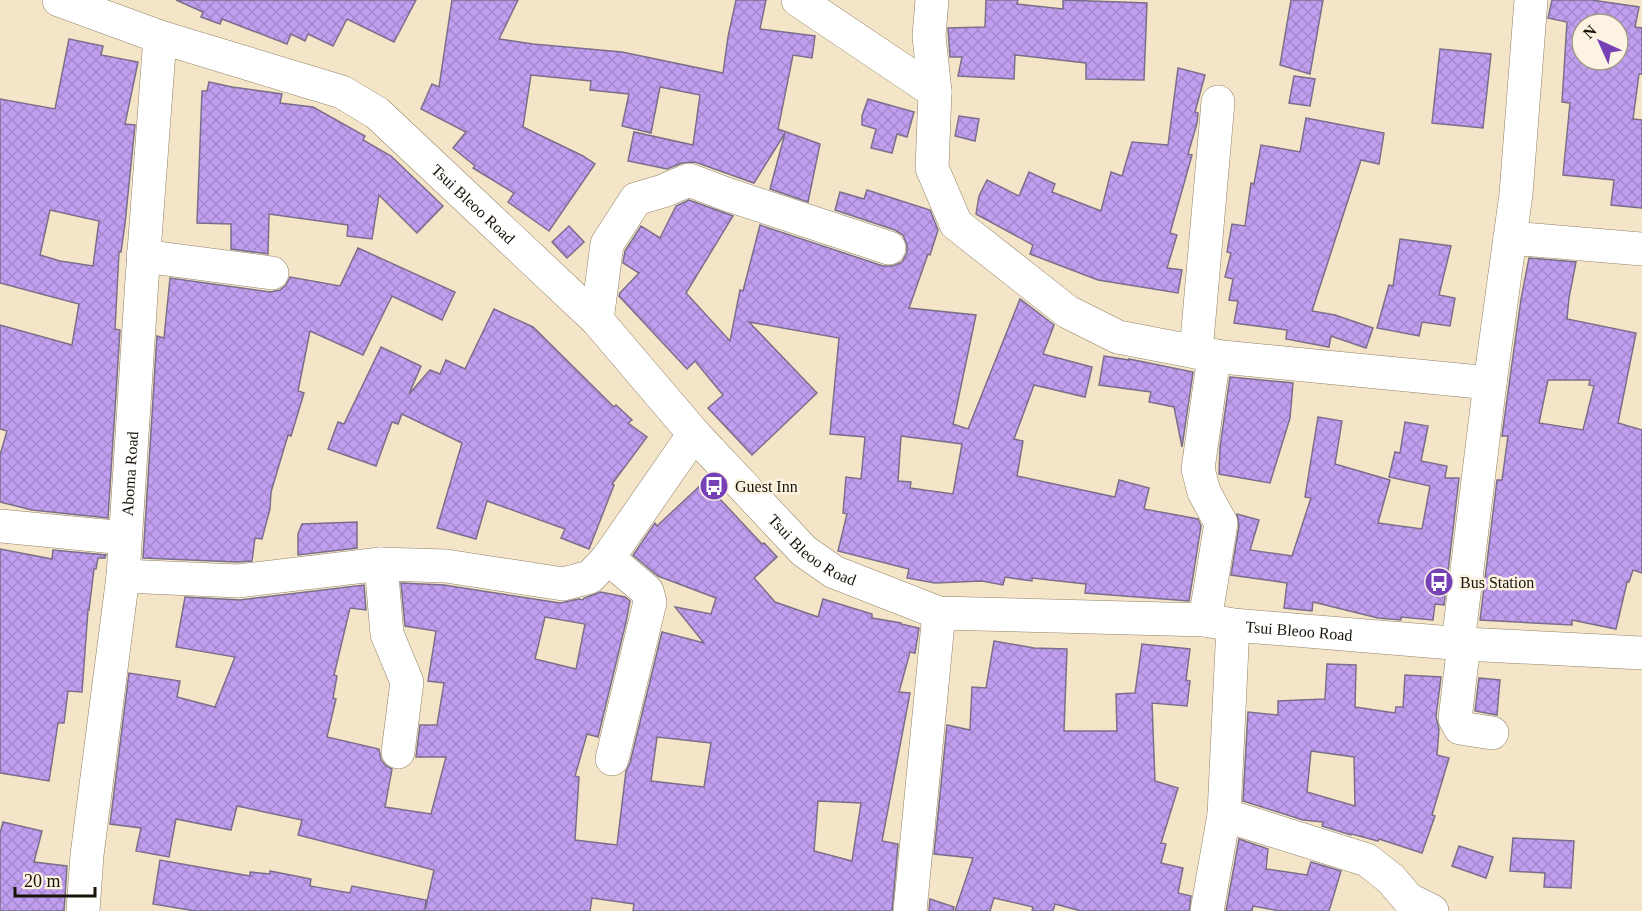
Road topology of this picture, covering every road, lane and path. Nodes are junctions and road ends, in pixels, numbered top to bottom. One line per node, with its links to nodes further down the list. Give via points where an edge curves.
1 (798, 0): 6 (street)
2 (932, 0): 6 (street, via 929,36)
3 (1531, 0): 8 (street)
4 (67, 1): 5 (street, Tsui Bleoo Road)
5 (160, 37): 11 (street, Aboma Road); 13 (street, Tsui Bleoo Road, via 342,92 377,113)
6 (935, 92): 14 (street, via 932,168 956,224 1068,312 1118,338)
7 (1218, 102): 14 (street)
8 (1510, 238): 10 (street); 15 (street)
9 (889, 248): 13 (street, via 689,180 636,199 607,244)
10 (1642, 249)
11 (143, 256): 12 (street); 18 (street, Aboma Road)
12 (272, 273)
13 (597, 320): 16 (street, Tsui Bleoo Road)
14 (1205, 354): 15 (street); 23 (street, via 1198,469 1203,492 1221,523)
15 (1490, 383): 24 (street)
16 (694, 434): 19 (street); 22 (street, Tsui Bleoo Road, via 804,551 834,572)
17 (0, 526): 18 (street)
18 (125, 538): 21 (street, Aboma Road)
19 (608, 558): 20 (street, via 590,577 562,584 446,566); 28 (street, via 647,591 651,603)
20 (381, 564): 21 (street, via 238,581); 27 (street, via 387,634 406,682)
21 (123, 576): 30 (street, Aboma Road)
22 (939, 613): 23 (street, Tsui Bleoo Road); 31 (street)
23 (1219, 623): 24 (street, Tsui Bleoo Road); 29 (street)
24 (1461, 643): 25 (street, Tsui Bleoo Road); 26 (street, via 1456,723 1460,728)
25 (1642, 653)
26 (1492, 733)
27 (398, 752)
28 (612, 759)
29 (1224, 815): 32 (street); 33 (street, via 1367,860 1408,898)
30 (83, 911)
31 (910, 911)
32 (1207, 911)
33 (1432, 911)

